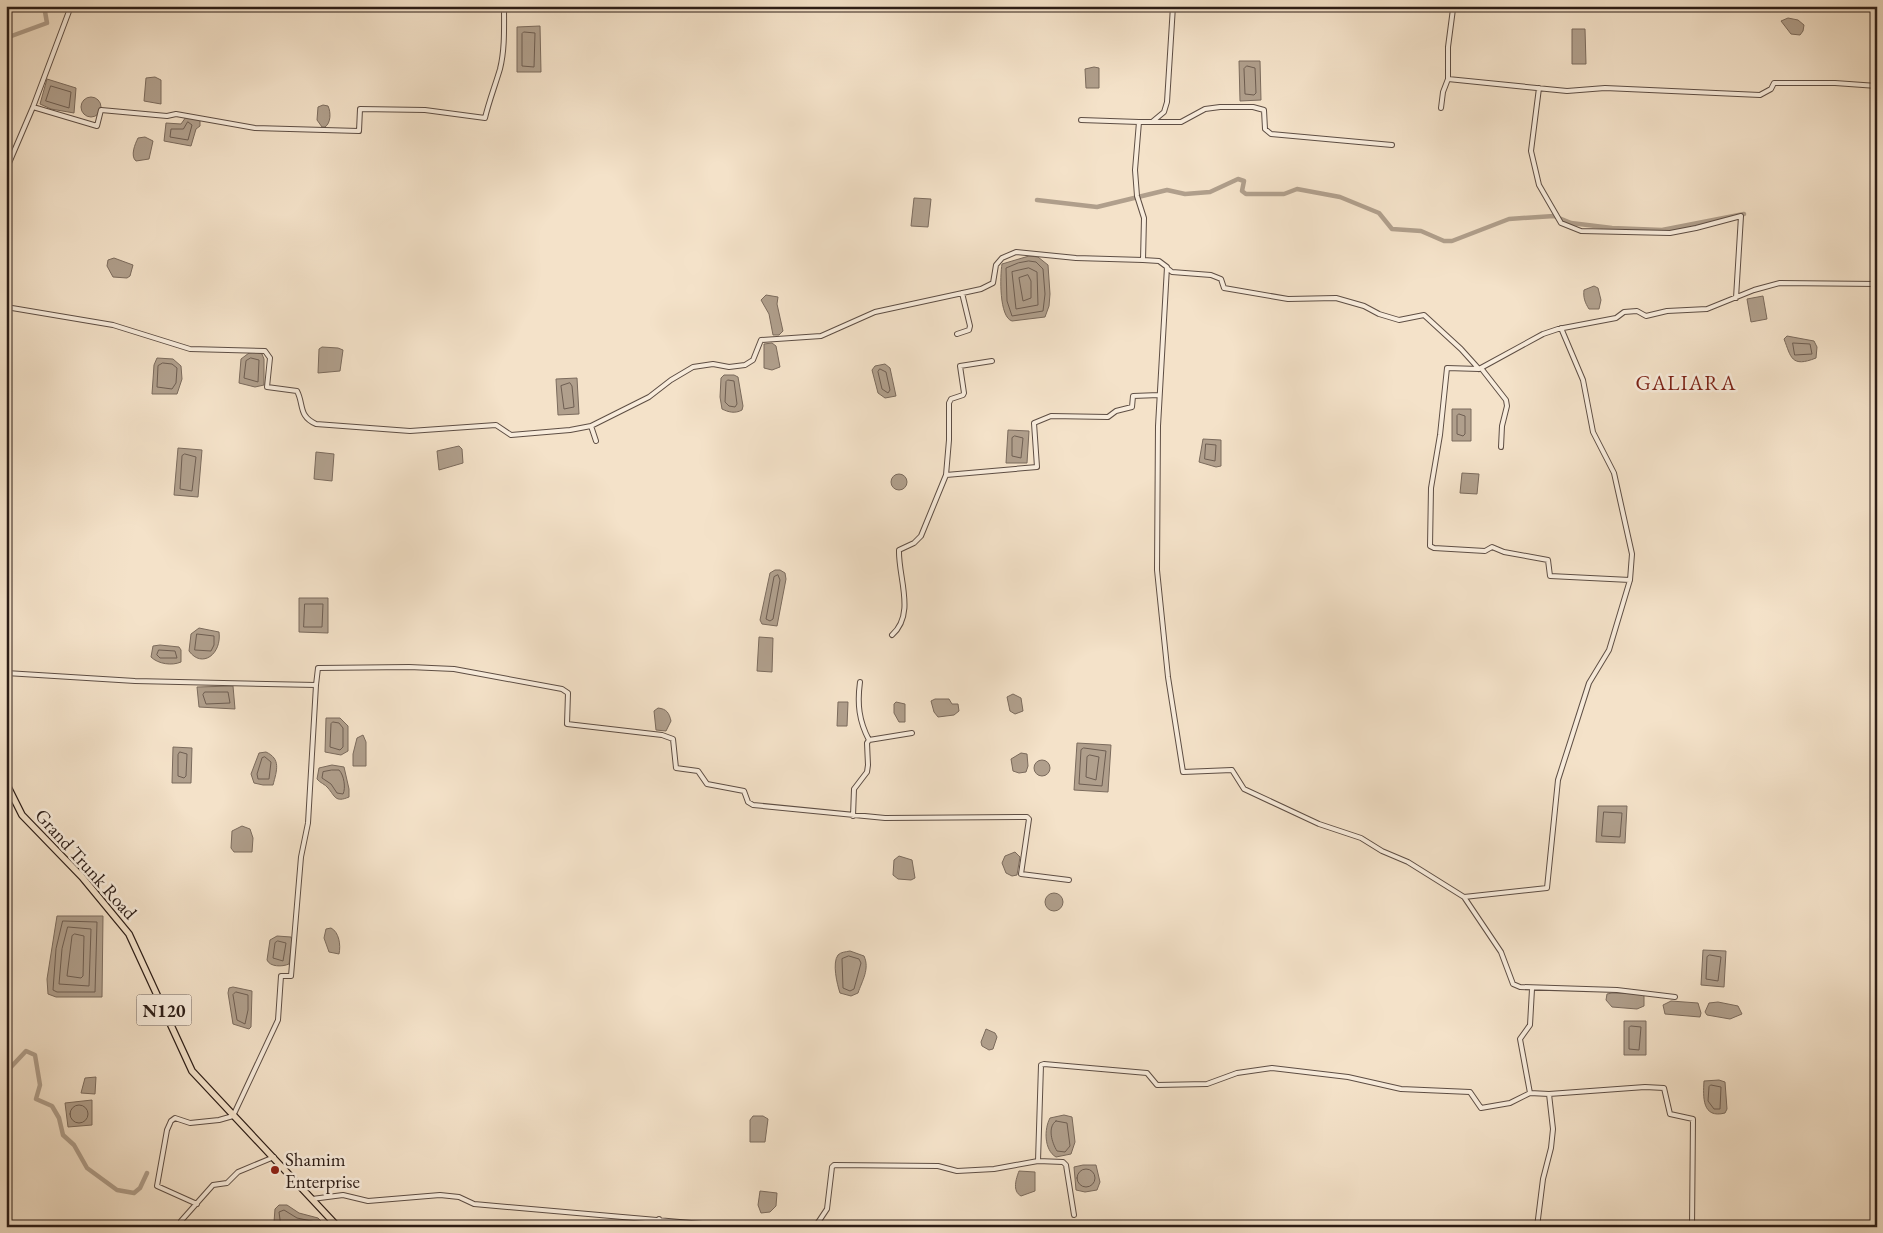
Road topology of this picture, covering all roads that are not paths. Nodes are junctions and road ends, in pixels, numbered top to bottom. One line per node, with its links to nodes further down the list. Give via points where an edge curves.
1 (71, 6): 8 (street)
2 (504, 6): 8 (street, via 500,69 485,118 425,110 360,110 360,131 311,131 255,128 176,114 101,110 97,126)
3 (1173, 6): 12 (street, via 1167,102 1164,112)
4 (1434, 6): 5 (street, via 1453,9)
5 (1448, 79): 7 (street); 9 (street)
6 (1877, 86): 7 (street, via 1774,83 1771,89 1760,95)
7 (1539, 88): 19 (street, via 1531,151 1539,185 1561,223 1581,231 1670,232 1741,216)
8 (33, 107): 14 (street)
9 (1441, 108)
10 (1081, 120): 11 (street)
11 (1139, 122): 12 (street); 15 (street, via 1135,170 1137,196 1144,218)
12 (1152, 122): 13 (street, via 1181,122 1205,109 1220,106 1253,107 1264,110 1265,129 1271,134)
13 (1392, 145)
14 (6, 170)
15 (1143, 260): 16 (street, via 1159,261); 18 (street, via 1016,252 1002,258 996,265 993,284)
16 (1167, 267): 24 (street, via 1172,272 1212,275 1224,288 1288,298 1336,298 1399,320 1424,315); 25 (street)
17 (1877, 284): 19 (street, via 1780,283)
18 (962, 293): 22 (street, via 970,326 969,330); 26 (street, via 875,312 821,336 761,340 753,360 745,365 693,367 649,397)
19 (1736, 298): 21 (street, via 1707,309 1667,311 1646,316 1630,311 1616,318)
20 (6, 307): 26 (street, via 113,325 190,349 265,351 270,358 267,387 297,391 301,410 310,422 316,424 410,431 496,425 511,434 549,433)
21 (1561, 328): 24 (street, via 1543,334); 30 (street, via 1583,380 1593,432 1614,473 1632,554)
22 (957, 334)
23 (992, 361): 29 (street, via 960,366 964,393 950,399 949,403)
24 (1480, 368): 28 (street, via 1506,400); 30 (street, via 1447,368 1440,435 1432,472 1430,546 1485,551 1492,547 1548,560 1550,576)
25 (1159, 395): 29 (street, via 1133,396 1132,407 1108,417 1051,416 1034,423 1037,467); 40 (street, via 1157,570 1168,677 1183,772 1232,770 1244,789 1319,824 1361,838 1408,862)
26 (591, 426): 27 (street)
27 (596, 441)
28 (1501, 447)
29 (946, 474): 31 (street, via 921,536 899,550 904,603 902,622)
30 (1630, 580): 40 (street, via 1609,650 1590,684 1558,780 1547,888)
31 (892, 636)
32 (6, 673): 34 (street, via 135,681)
33 (860, 682): 36 (street, via 858,705)
34 (316, 685): 38 (street, via 318,668 409,666 454,669 562,689 568,693 567,724 662,734 673,738 676,768 698,770 707,784 744,791 748,802 753,805); 45 (street, via 308,823 301,857 291,976 281,976 278,1020)
35 (912, 733): 36 (street)
36 (869, 740): 38 (street, via 867,772 854,788)
37 (6, 783): 45 (highway, Grand Trunk Road / N120, via 22,815 82,877 129,934 192,1071)
38 (853, 816): 39 (street, via 928,819 1027,817 1021,874)
39 (1069, 880)
40 (1464, 897): 41 (street, via 1501,952 1513,984)
41 (1532, 989): 42 (street, via 1618,990); 43 (street, via 1530,1026 1520,1039)
42 (1675, 997)
43 (1530, 1093): 44 (street); 47 (street, via 1510,1103 1481,1108 1470,1092 1401,1090 1348,1077 1272,1068 1237,1073 1207,1084 1157,1085 1148,1073 1044,1064)
44 (1548, 1094): 57 (street, via 1552,1148 1543,1179); 58 (street, via 1664,1088 1670,1114 1693,1119)
45 (233, 1116): 46 (highway, Grand Trunk Road / N120); 49 (street, via 190,1123 175,1118 170,1121 157,1186)
46 (274, 1157): 48 (highway, Grand Trunk Road / N120); 49 (street, via 238,1172 227,1182 213,1185)
47 (1038, 1161): 50 (street, via 1066,1165); 56 (street, via 957,1172 938,1166 834,1165 827,1209)
48 (310, 1199): 51 (street, via 343,1195 368,1200 440,1195 459,1197 474,1204); 53 (highway, Grand Trunk Road / N120)
49 (198, 1204): 52 (street, via 181,1221)
50 (1074, 1215)
51 (659, 1219): 54 (street); 55 (street)
52 (180, 1227)
53 (338, 1227)
54 (659, 1227)
55 (737, 1227)
56 (815, 1227)
57 (1537, 1227)
58 (1692, 1227)

